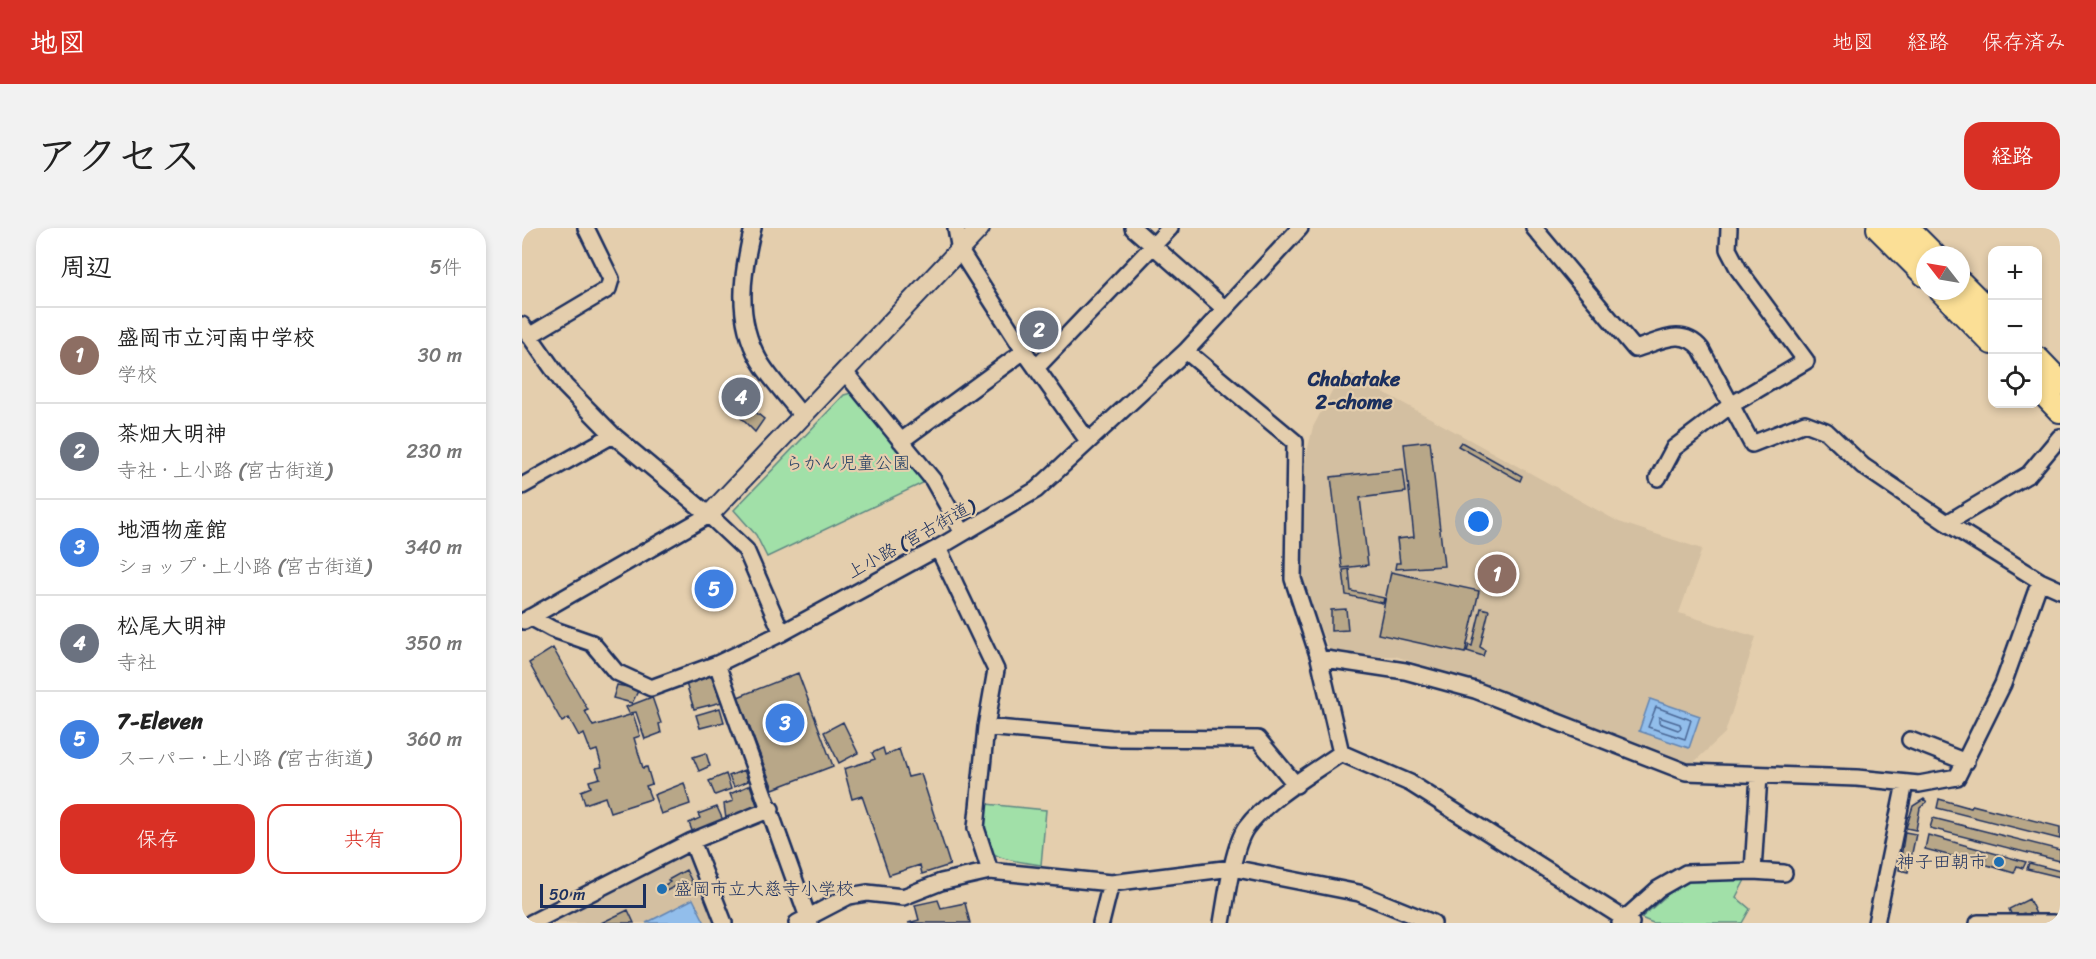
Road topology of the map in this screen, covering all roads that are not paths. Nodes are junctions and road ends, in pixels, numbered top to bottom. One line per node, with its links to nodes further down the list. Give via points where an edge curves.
1 (586, 228): 20 (street, via 611,285 608,290)
2 (753, 228): 31 (street, via 742,281 747,329 759,360)
3 (956, 228): 14 (street)
4 (980, 228): 14 (street)
5 (1133, 228): 12 (street)
6 (1170, 228): 12 (street)
7 (1300, 228): 18 (street, 上小路 (宮古街道))
8 (1729, 228): 29 (street, via 1728,249 1738,270 1806,361)
9 (1879, 228): 15 (highway)
10 (1906, 228): 13 (highway)
11 (1541, 231): 29 (street, via 1635,349 1680,336 1692,339)
12 (1153, 246): 18 (street); 25 (street)
13 (1924, 246)
14 (960, 251): 22 (street); 26 (street)
15 (1916, 265)
16 (1970, 293): 19 (highway)
17 (1951, 300): 21 (highway)
18 (1225, 309): 23 (street, 上小路 (宮古街道))
19 (1988, 311)
20 (526, 330): 32 (street, via 565,386)
21 (1988, 338)
22 (1024, 351): 25 (street); 34 (street)
23 (1186, 351): 35 (street, 上小路 (宮古街道)); 46 (street, via 1295,442 1293,579)
24 (2042, 365): 27 (highway)
25 (1036, 368): 35 (street)
26 (844, 371): 31 (street); 34 (street)
27 (2060, 383)
28 (2042, 392): 30 (highway)
29 (1731, 405): 36 (street, via 1674,448); 39 (street, via 1752,444 1805,423 1826,431 1863,466)
30 (2060, 410)
31 (802, 416): 38 (street)
32 (613, 435): 37 (street); 38 (street)
33 (2060, 437): 39 (street, via 2029,474)
34 (901, 441): 40 (street, via 933,480)
35 (1088, 441): 40 (street, 上小路 (宮古街道), via 1036,490)
36 (1658, 478)
37 (522, 486)
38 (709, 515): 44 (street); 45 (street, via 746,550)
39 (1947, 523): 42 (street)
40 (963, 533): 41 (street, 上小路 (宮古街道))
41 (938, 548): 45 (street, 上小路 (宮古街道)); 48 (street, via 996,670)
42 (2040, 581): 43 (street); 51 (street, via 2003,684)
43 (2060, 590)
44 (526, 620): 47 (street, 上小路 (宮古街道), via 592,643 616,672 651,688)
45 (782, 633): 47 (street, 上小路 (宮古街道))
46 (1319, 658): 50 (street); 52 (street, via 1405,671 1475,690 1686,772)
47 (717, 664): 55 (street)
48 (986, 727): 54 (street, via 1111,738 1258,739); 58 (street, via 976,828)
49 (1910, 740): 51 (street)
50 (1341, 753): 54 (street); 63 (street, via 1410,783)
51 (1966, 762): 53 (street, via 1957,777)
52 (1759, 775): 53 (street); 59 (street)
53 (1905, 783): 69 (street)
54 (1296, 785): 57 (street, via 1245,829)
55 (771, 809): 56 (street); 62 (street)
56 (692, 841): 64 (street); 65 (street)
57 (1232, 868): 61 (street); 67 (street); 68 (street, via 1359,893)
58 (990, 871): 61 (street); 62 (street, via 941,882 903,897 867,893 849,897)
59 (1753, 871): 60 (street); 63 (street, via 1686,873 1672,879)
60 (1784, 873)
61 (1111, 883): 66 (street)
62 (805, 921)
63 (1624, 922)
64 (531, 923)
65 (724, 923)
66 (1101, 923)
67 (1222, 923)
68 (1433, 923)
69 (1876, 923)
70 (1978, 923): 71 (street)
71 (2053, 923)

